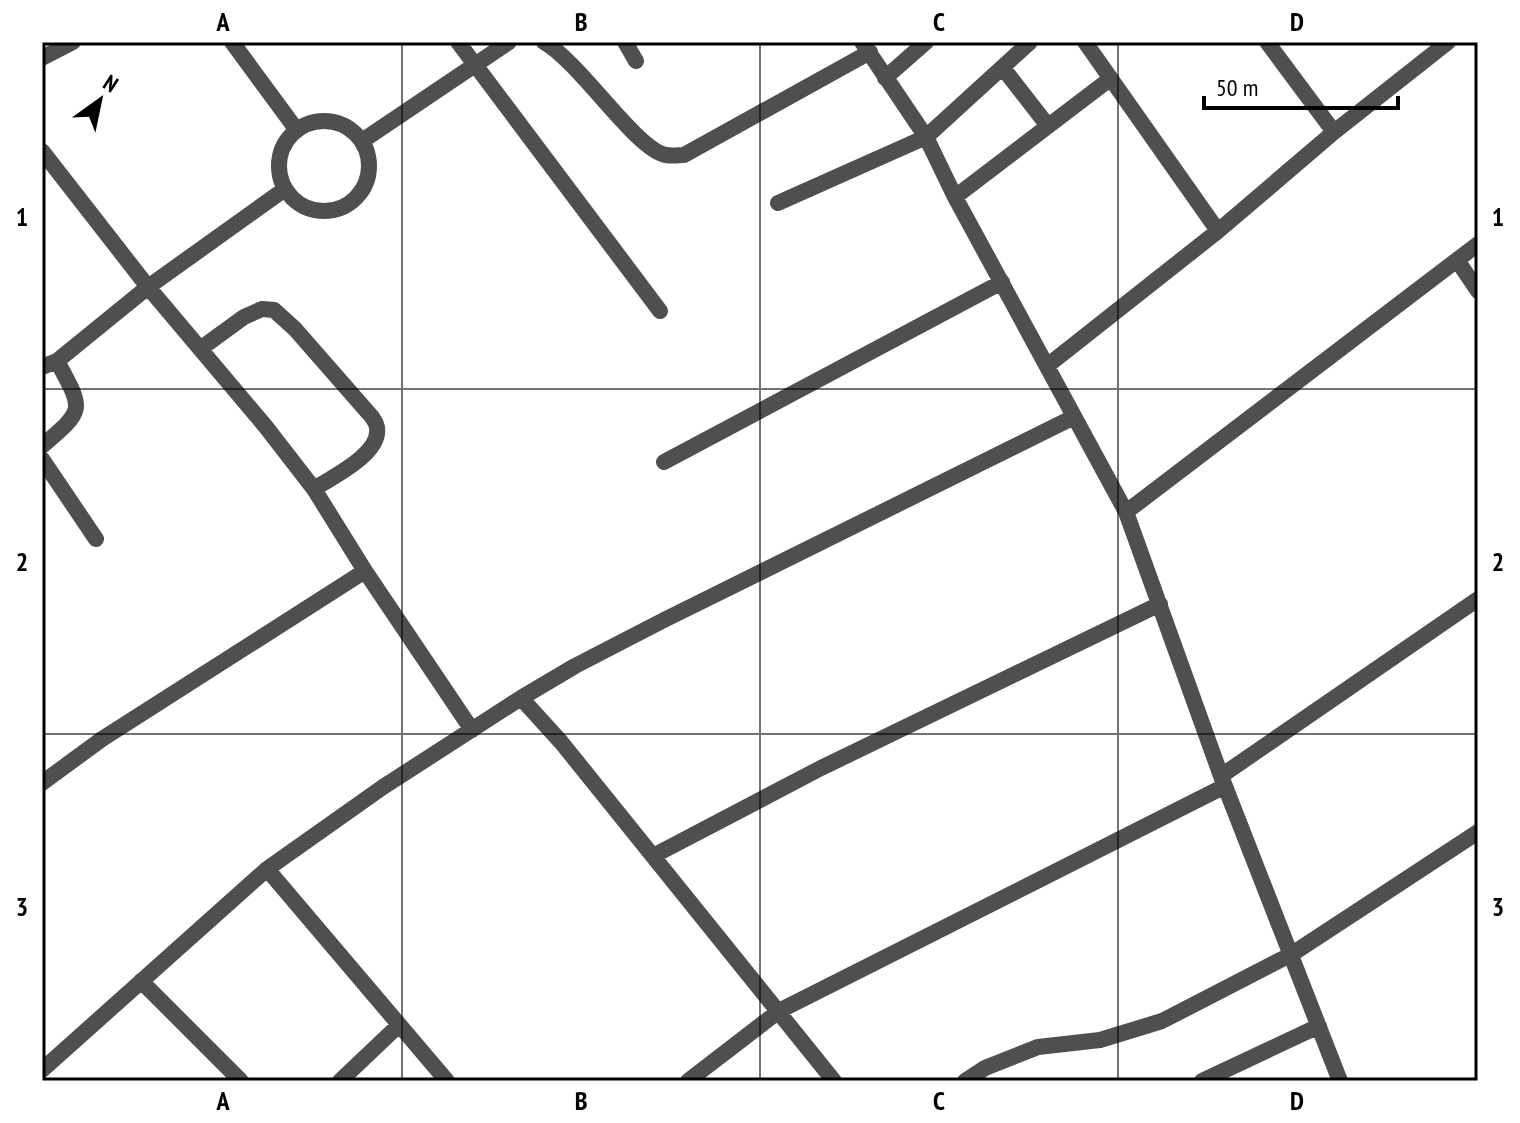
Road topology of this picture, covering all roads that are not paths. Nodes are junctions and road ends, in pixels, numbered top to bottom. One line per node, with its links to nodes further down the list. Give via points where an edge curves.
1 (73, 42): 13 (street)
2 (232, 42): 20 (street)
3 (458, 42): 15 (street)
4 (509, 42): 15 (street)
5 (544, 42): 12 (street, via 598,90 642,142 664,155 684,155)
6 (625, 42): 14 (street)
7 (926, 42): 17 (street)
8 (1030, 42): 16 (street)
9 (1085, 42): 18 (street)
10 (1267, 42): 21 (street)
11 (1448, 42): 21 (street)
12 (866, 47): 17 (street)
13 (42, 58)
14 (636, 61)
15 (474, 66): 23 (street); 34 (street)
16 (1003, 68): 19 (street); 22 (street)
17 (885, 78): 22 (street)
18 (1110, 79): 19 (street); 28 (street)
19 (1048, 126): 26 (street)
20 (296, 129): 23 (street, via 324,120 352,130); 25 (street, via 279,157)
21 (1334, 132): 28 (street)
22 (926, 137): 26 (street); 27 (street)
23 (362, 141): 25 (street, via 369,168 366,182 348,204 321,211 295,200)
24 (42, 151): 32 (street)
25 (285, 189): 32 (street)
26 (955, 197): 31 (street)
27 (778, 203)
28 (1218, 231): 37 (street)
29 (1478, 244): 30 (street)
30 (1457, 260): 33 (street); 43 (street)
31 (1002, 282): 37 (street); 41 (street)
32 (148, 287): 35 (street); 36 (street)
33 (1478, 291)
34 (660, 311)
35 (200, 349): 42 (street); 42 (street, via 244,317 274,310 372,417 375,442 363,457)
36 (49, 364): 39 (street, via 77,398 77,408 72,421)
37 (1047, 366): 38 (street)
38 (1074, 417): 43 (street); 48 (street, via 664,620)
39 (42, 446)
40 (42, 459): 44 (street)
41 (664, 462)
42 (314, 489): 45 (street)
43 (1126, 512): 47 (street)
44 (96, 539)
45 (365, 571): 49 (street); 51 (street)
46 (1478, 599): 50 (street)
47 (1160, 604): 50 (street); 53 (street, via 821,768)
48 (521, 698): 49 (street); 53 (street)
49 (472, 730): 54 (street)
50 (1223, 781): 55 (street); 57 (street)
51 (42, 783)
52 (1478, 832): 55 (street)
53 (653, 856): 57 (street)
54 (267, 869): 56 (street); 58 (street)
55 (1292, 954): 59 (street); 66 (street, via 1162,1021 1100,1040 1038,1047)
56 (141, 981): 60 (street); 61 (street)
57 (779, 1011): 64 (street); 65 (street)
58 (399, 1025): 62 (street); 63 (street)
59 (1319, 1026): 67 (street); 68 (street)
60 (42, 1070)
61 (241, 1081)
62 (340, 1081)
63 (447, 1081)
64 (688, 1081)
65 (834, 1081)
66 (965, 1081)
67 (1202, 1081)
68 (1340, 1081)

